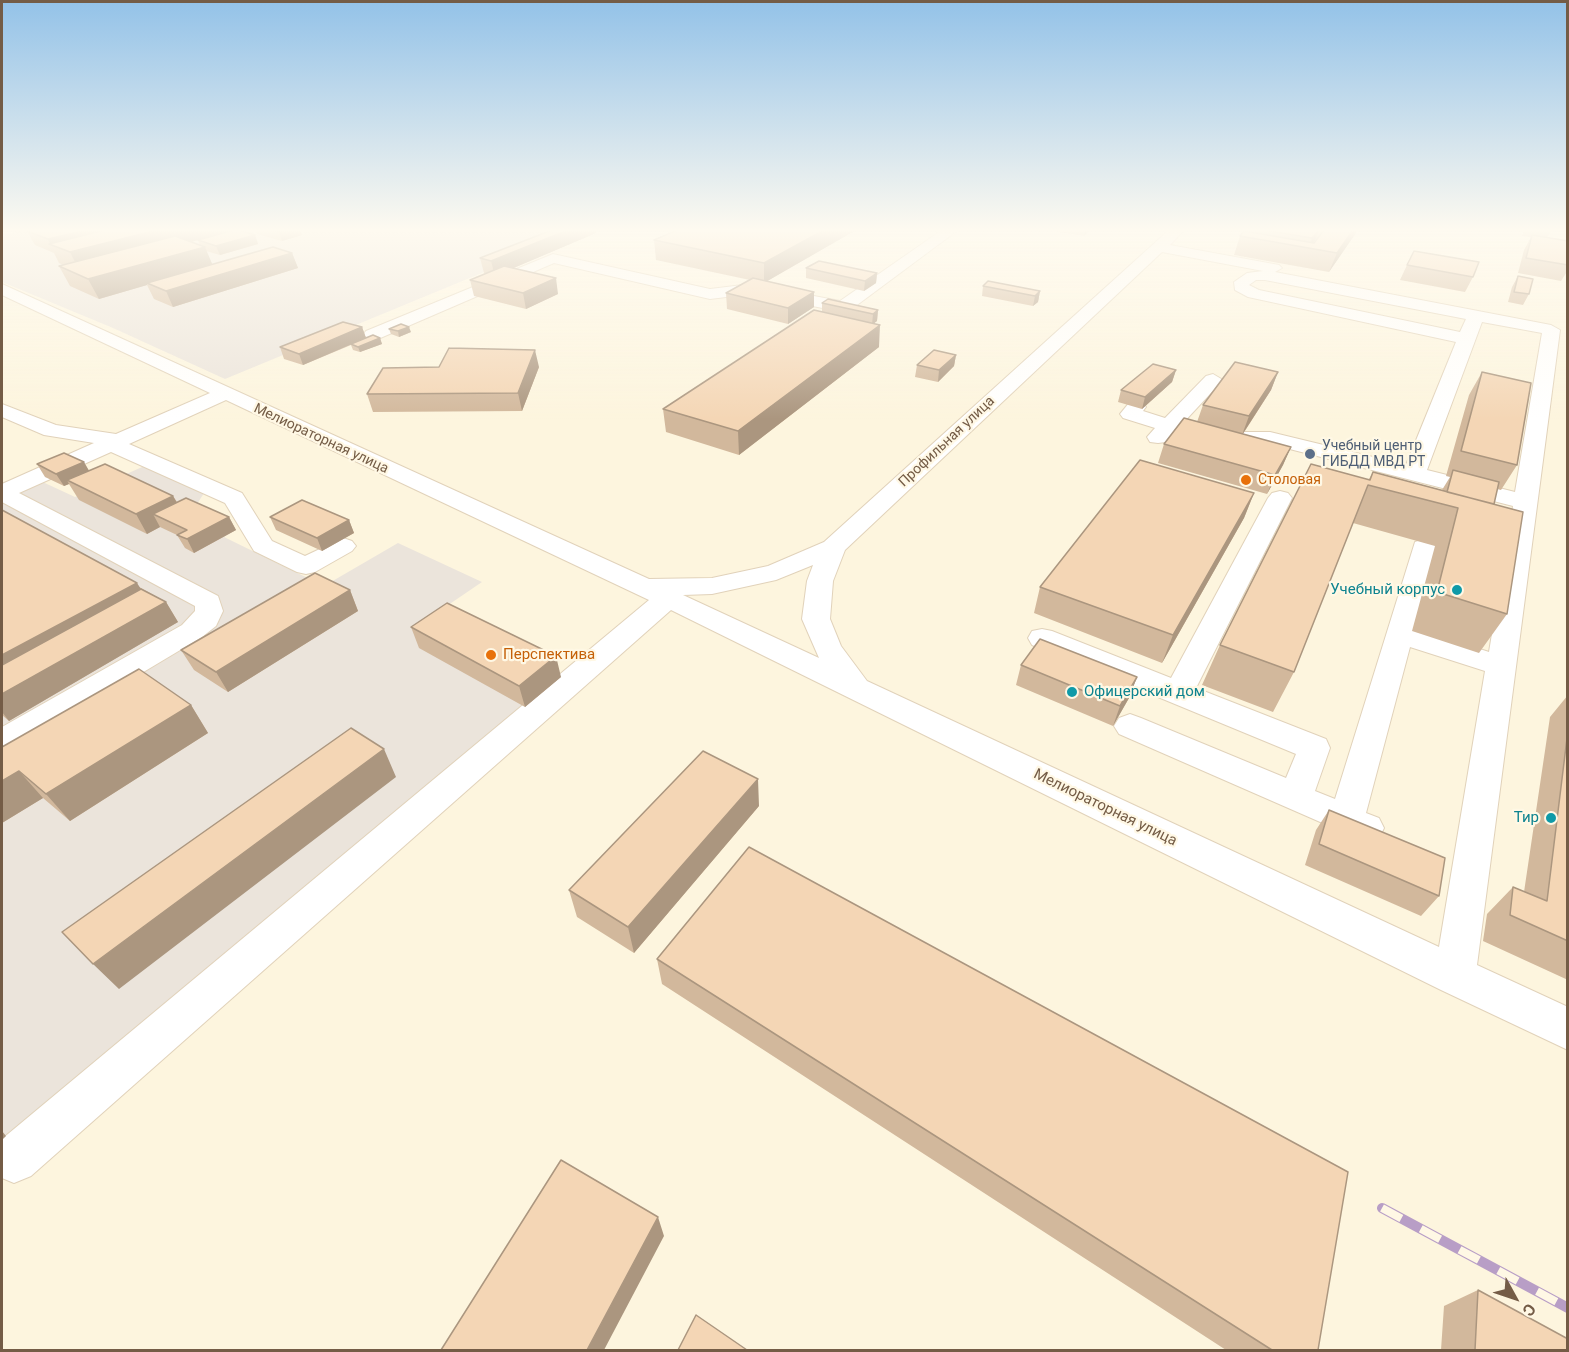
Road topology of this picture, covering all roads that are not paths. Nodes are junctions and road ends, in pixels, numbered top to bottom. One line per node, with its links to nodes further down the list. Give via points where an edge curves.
1 (11, 293): 14 (street, Мелиораторная улица)
2 (471, 293): 11 (street)
3 (772, 293): 4 (street, via 843,307)
4 (863, 293)
5 (1109, 293): 25 (street, Профильная улица)
6 (1252, 293): 12 (street)
7 (1358, 293): 9 (street)
8 (1404, 293): 10 (street)
9 (1475, 316): 12 (street); 23 (street, via 1551,330)
10 (1568, 324)
11 (372, 335)
12 (1466, 339): 20 (street)
13 (1213, 380): 17 (street)
14 (224, 394): 18 (street); 27 (street, Мелиораторная улица)
15 (1136, 407): 17 (street, via 1130,414)
16 (2, 410): 18 (street, via 51,431)
17 (1170, 426): 19 (street); 20 (street, via 1221,436 1270,438)
18 (116, 440): 21 (street); 24 (street, via 114,445 234,498 263,546 306,566)
19 (1154, 441)
20 (1414, 474): 23 (street)
21 (7, 488): 34 (street, via 208,602 209,611 206,620 192,631)
22 (1280, 498): 32 (street)
23 (1526, 502): 30 (street)
24 (343, 546)
25 (833, 547): 27 (street, Мелиораторная улица, via 776,572); 31 (street, Профильная улица, via 820,581 816,619 828,649)
26 (1424, 547): 28 (street)
27 (655, 593): 31 (street, Мелиораторная улица); 42 (street)
28 (1399, 633): 30 (street); 36 (street)
29 (1042, 638): 32 (street, via 1094,648)
30 (1501, 666): 39 (street)
31 (857, 689): 40 (street, Мелиораторная улица)
32 (1178, 693): 35 (street, via 1314,748)
33 (1130, 726): 35 (street)
34 (2, 741)
35 (1296, 797): 36 (street)
36 (1347, 819): 37 (street)
37 (1398, 842)
38 (1440, 860): 39 (street)
39 (1471, 873): 40 (street)
40 (1455, 977): 41 (street, Мелиораторная улица)
41 (1568, 1029)
42 (14, 1159)

